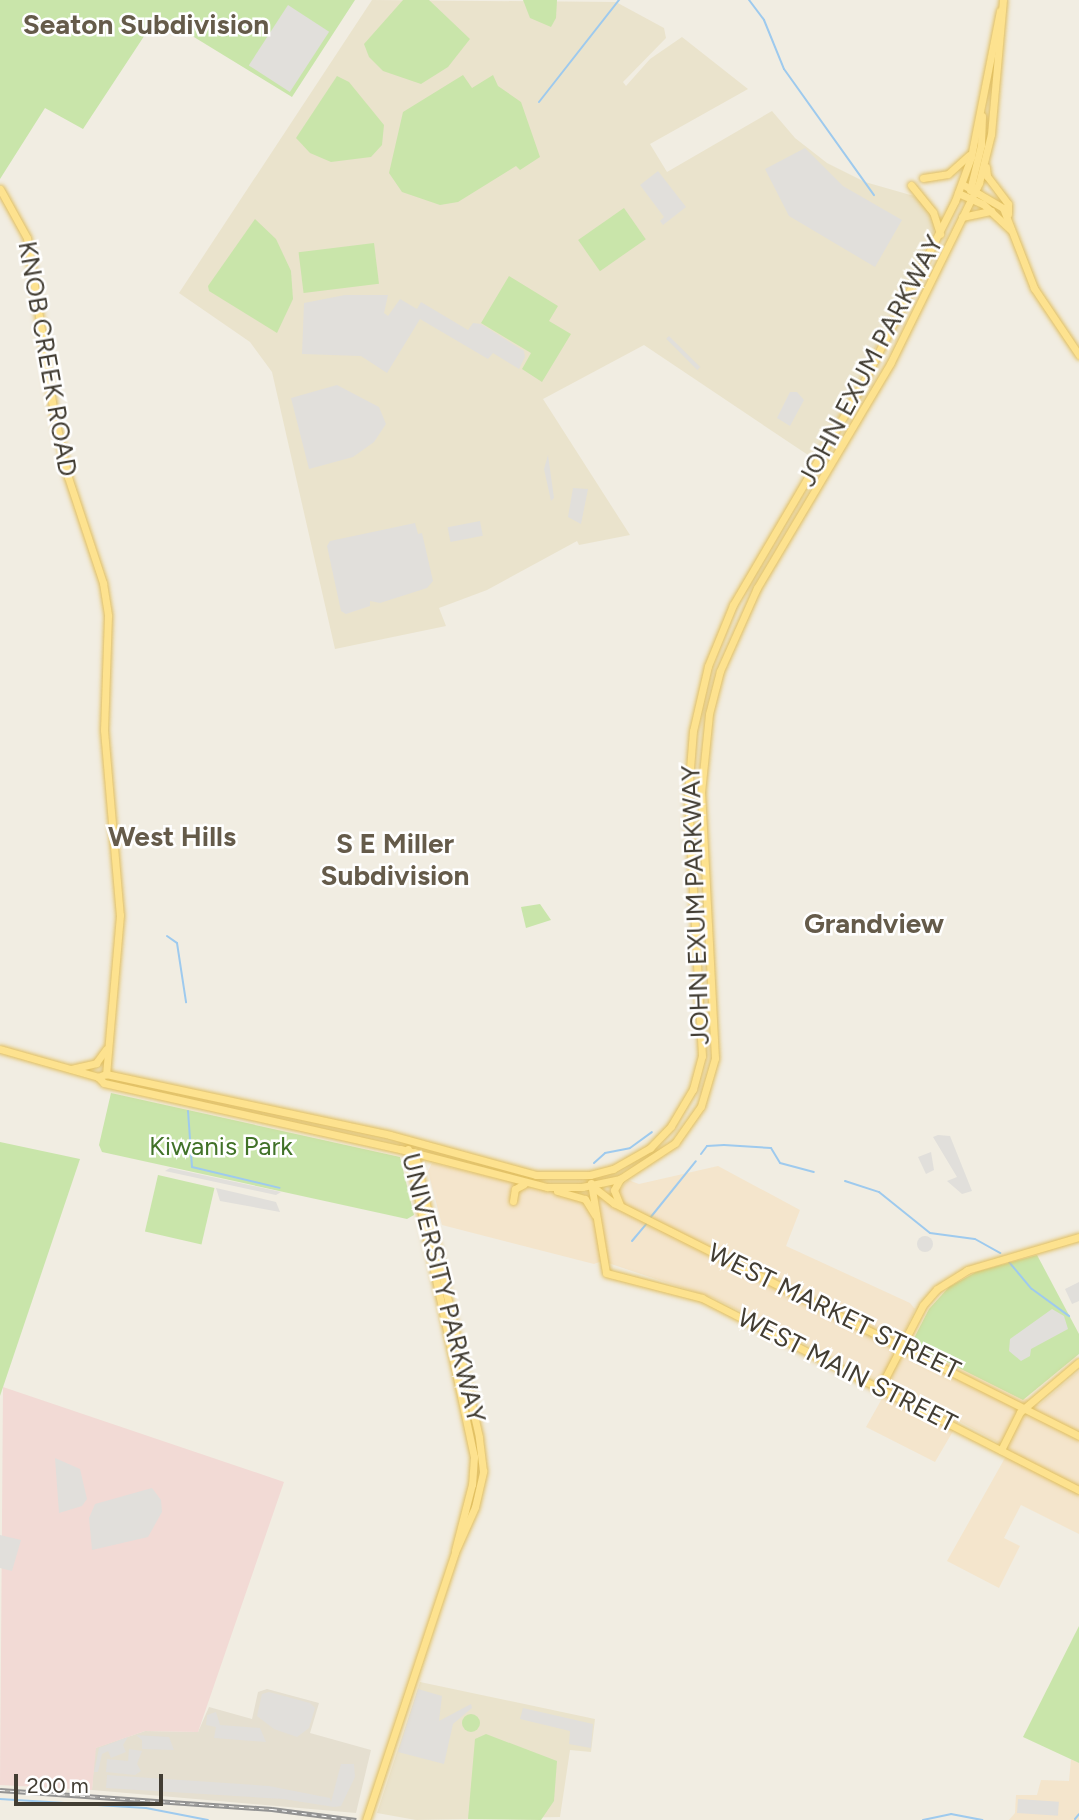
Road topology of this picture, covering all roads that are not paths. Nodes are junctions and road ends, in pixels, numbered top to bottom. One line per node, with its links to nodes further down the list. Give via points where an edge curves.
1 (1003, 0): 2 (main road); 4 (main road)
2 (981, 105): 3 (main road); 8 (main road, via 981,145)
3 (972, 151): 5 (main road, via 954,171); 8 (main road)
4 (986, 163): 8 (main road); 12 (main road, via 987,176 1008,204)
5 (923, 178)
6 (911, 186): 14 (main road, via 933,212)
7 (0, 188): 18 (main road, KNOB CREEK ROAD, via 27,238 57,427 68,477 103,583 108,617 104,730 120,915)
8 (970, 189): 9 (main road, JOHN EXUM PARKWAY); 9 (main road); 10 (main road); 11 (main road, JOHN EXUM PARKWAY); 12 (main road, via 995,201)
9 (958, 193): 14 (main road, JOHN EXUM PARKWAY)
10 (993, 212): 11 (main road); 13 (main road)
11 (962, 218): 16 (main road, JOHN EXUM PARKWAY)
12 (1009, 218): 13 (main road)
13 (1011, 230): 17 (main road, via 1034,288)
14 (940, 234): 15 (main road, JOHN EXUM PARKWAY)
15 (913, 286): 16 (main road); 24 (main road, JOHN EXUM PARKWAY, via 862,385 733,605 701,692 688,794 703,1036 693,1090 657,1143 626,1163)
16 (926, 292): 25 (main road, JOHN EXUM PARKWAY, via 870,400 757,588 720,671 707,726 701,793 717,1037 714,1066 701,1106 675,1143)
17 (1079, 355)
18 (108, 1045): 20 (main road, via 98,1062); 21 (main road, KNOB CREEK ROAD)
19 (0, 1049): 20 (main road)
20 (71, 1069): 21 (main road)
21 (102, 1075): 22 (main road); 23 (main road, via 104,1083)
22 (408, 1141): 23 (main road, UNIVERSITY PARKWAY); 24 (main road, JOHN EXUM PARKWAY, via 538,1175)
23 (411, 1152): 26 (main road); 42 (main road, UNIVERSITY PARKWAY, via 483,1457 480,1492 455,1552)
24 (590, 1175): 27 (main road)
25 (620, 1179): 27 (main road, JOHN EXUM PARKWAY); 32 (main road, via 614,1192)
26 (527, 1183): 28 (main road, JOHN EXUM PARKWAY); 30 (main road, via 515,1189)
27 (592, 1185): 28 (main road, JOHN EXUM PARKWAY); 29 (main road, WEST MARKET STREET); 31 (main road)
28 (547, 1187): 33 (main road, via 585,1199)
29 (606, 1198): 31 (main road, via 598,1199); 32 (main road, WEST MARKET STREET)
30 (513, 1201)
31 (595, 1206): 33 (main road)
32 (620, 1206): 35 (main road, WEST MARKET STREET)
33 (599, 1224): 37 (main road, WEST MAIN STREET, via 606,1273 702,1298)
34 (1079, 1237): 35 (main road, via 952,1277 923,1305)
35 (902, 1346): 37 (main road); 38 (main road, WEST MARKET STREET)
36 (1079, 1362): 38 (main road)
37 (880, 1388): 40 (main road, WEST MAIN STREET)
38 (1025, 1407): 39 (main road, WEST MARKET STREET); 40 (main road)
39 (1079, 1436)
40 (1001, 1450): 41 (main road, WEST MAIN STREET)
41 (1079, 1490)
42 (366, 1820)

